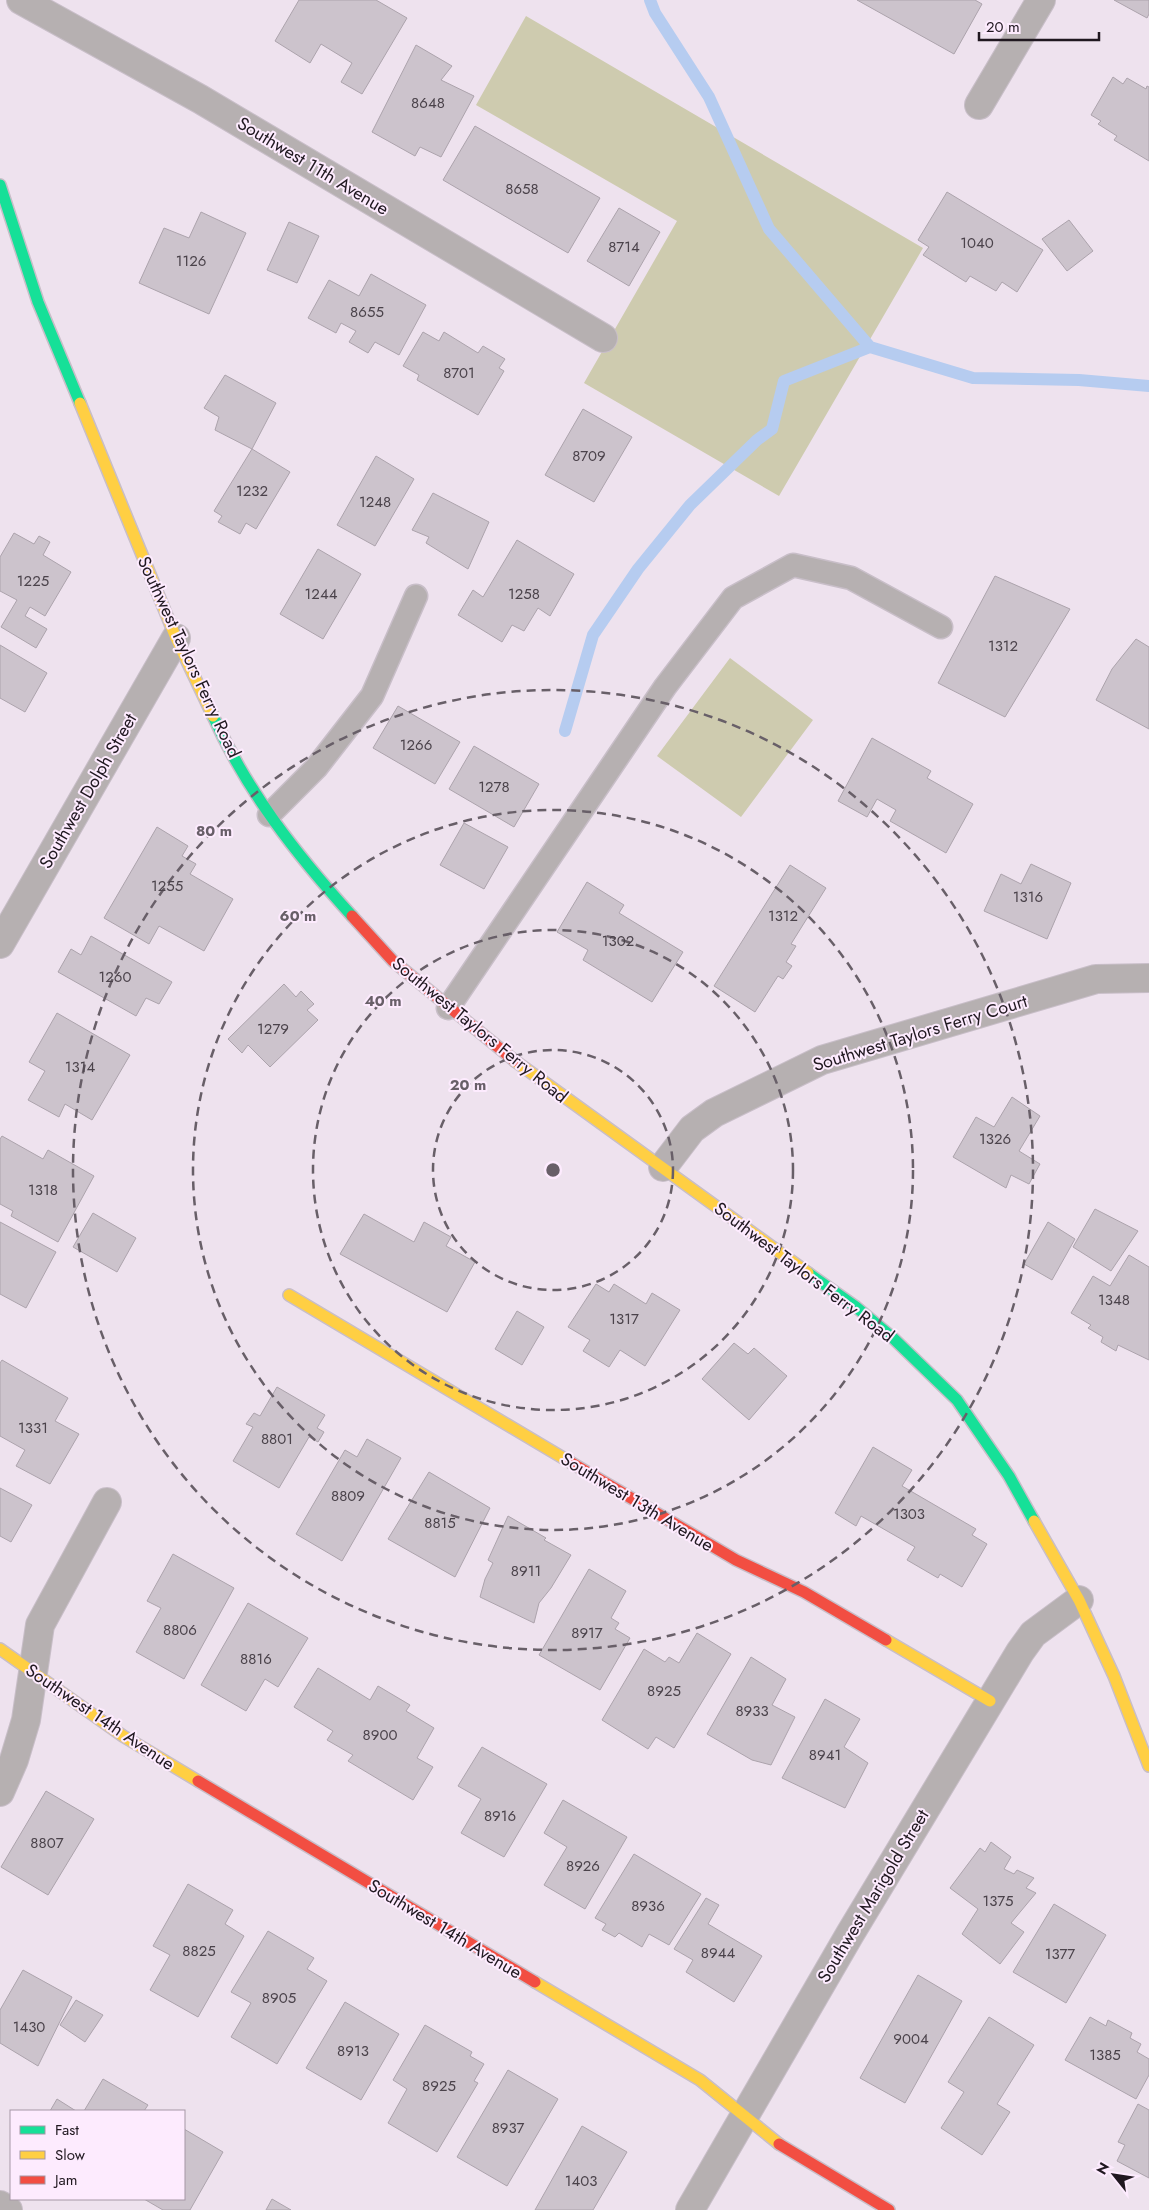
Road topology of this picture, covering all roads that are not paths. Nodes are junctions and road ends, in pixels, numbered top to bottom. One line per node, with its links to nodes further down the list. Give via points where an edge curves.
1 (21, 0): 5 (street, Southwest 11th Avenue, via 200,99)
2 (1041, 0): 3 (street)
3 (979, 105)
4 (2, 197): 8 (street, Southwest Taylors Ferry Road, via 38,302)
5 (603, 338)
6 (416, 596): 9 (lane, via 372,696 316,768)
7 (941, 627): 12 (lane, via 851,578 793,565 733,598 665,687)
8 (176, 638): 9 (street, Southwest Taylors Ferry Road, via 217,726); 10 (street, Southwest Dolph Street)
9 (269, 815): 12 (street, Southwest Taylors Ferry Road, via 357,924)
10 (0, 944)
11 (1149, 978): 13 (street, Southwest Taylors Ferry Court, via 1096,980 822,1060 714,1113 692,1129)
12 (448, 1008): 13 (street, Southwest Taylors Ferry Road, via 556,1092)
13 (663, 1167): 16 (street, Southwest Taylors Ferry Road, via 856,1307 957,1400 1009,1476)
14 (289, 1295): 19 (street, Southwest 13th Avenue, via 736,1560 804,1592)
15 (106, 1502): 18 (street, via 40,1625)
16 (1079, 1600): 19 (street, Southwest Marigold Street, via 1033,1634); 20 (street, Southwest Taylors Ferry Road, via 1114,1676)
17 (0, 1649): 18 (street, Southwest 14th Avenue)
18 (32, 1673): 21 (street, via 26,1720); 22 (street, Southwest 14th Avenue, via 123,1736 700,2080)
19 (990, 1701): 22 (street, Southwest Marigold Street)
20 (1149, 1766)
21 (0, 1792)
22 (744, 2118): 25 (street, Southwest Marigold Street); 26 (street, Southwest 14th Avenue, via 776,2142)
23 (0, 2205): 24 (street)
24 (8, 2210)
25 (690, 2210)
26 (889, 2210)

